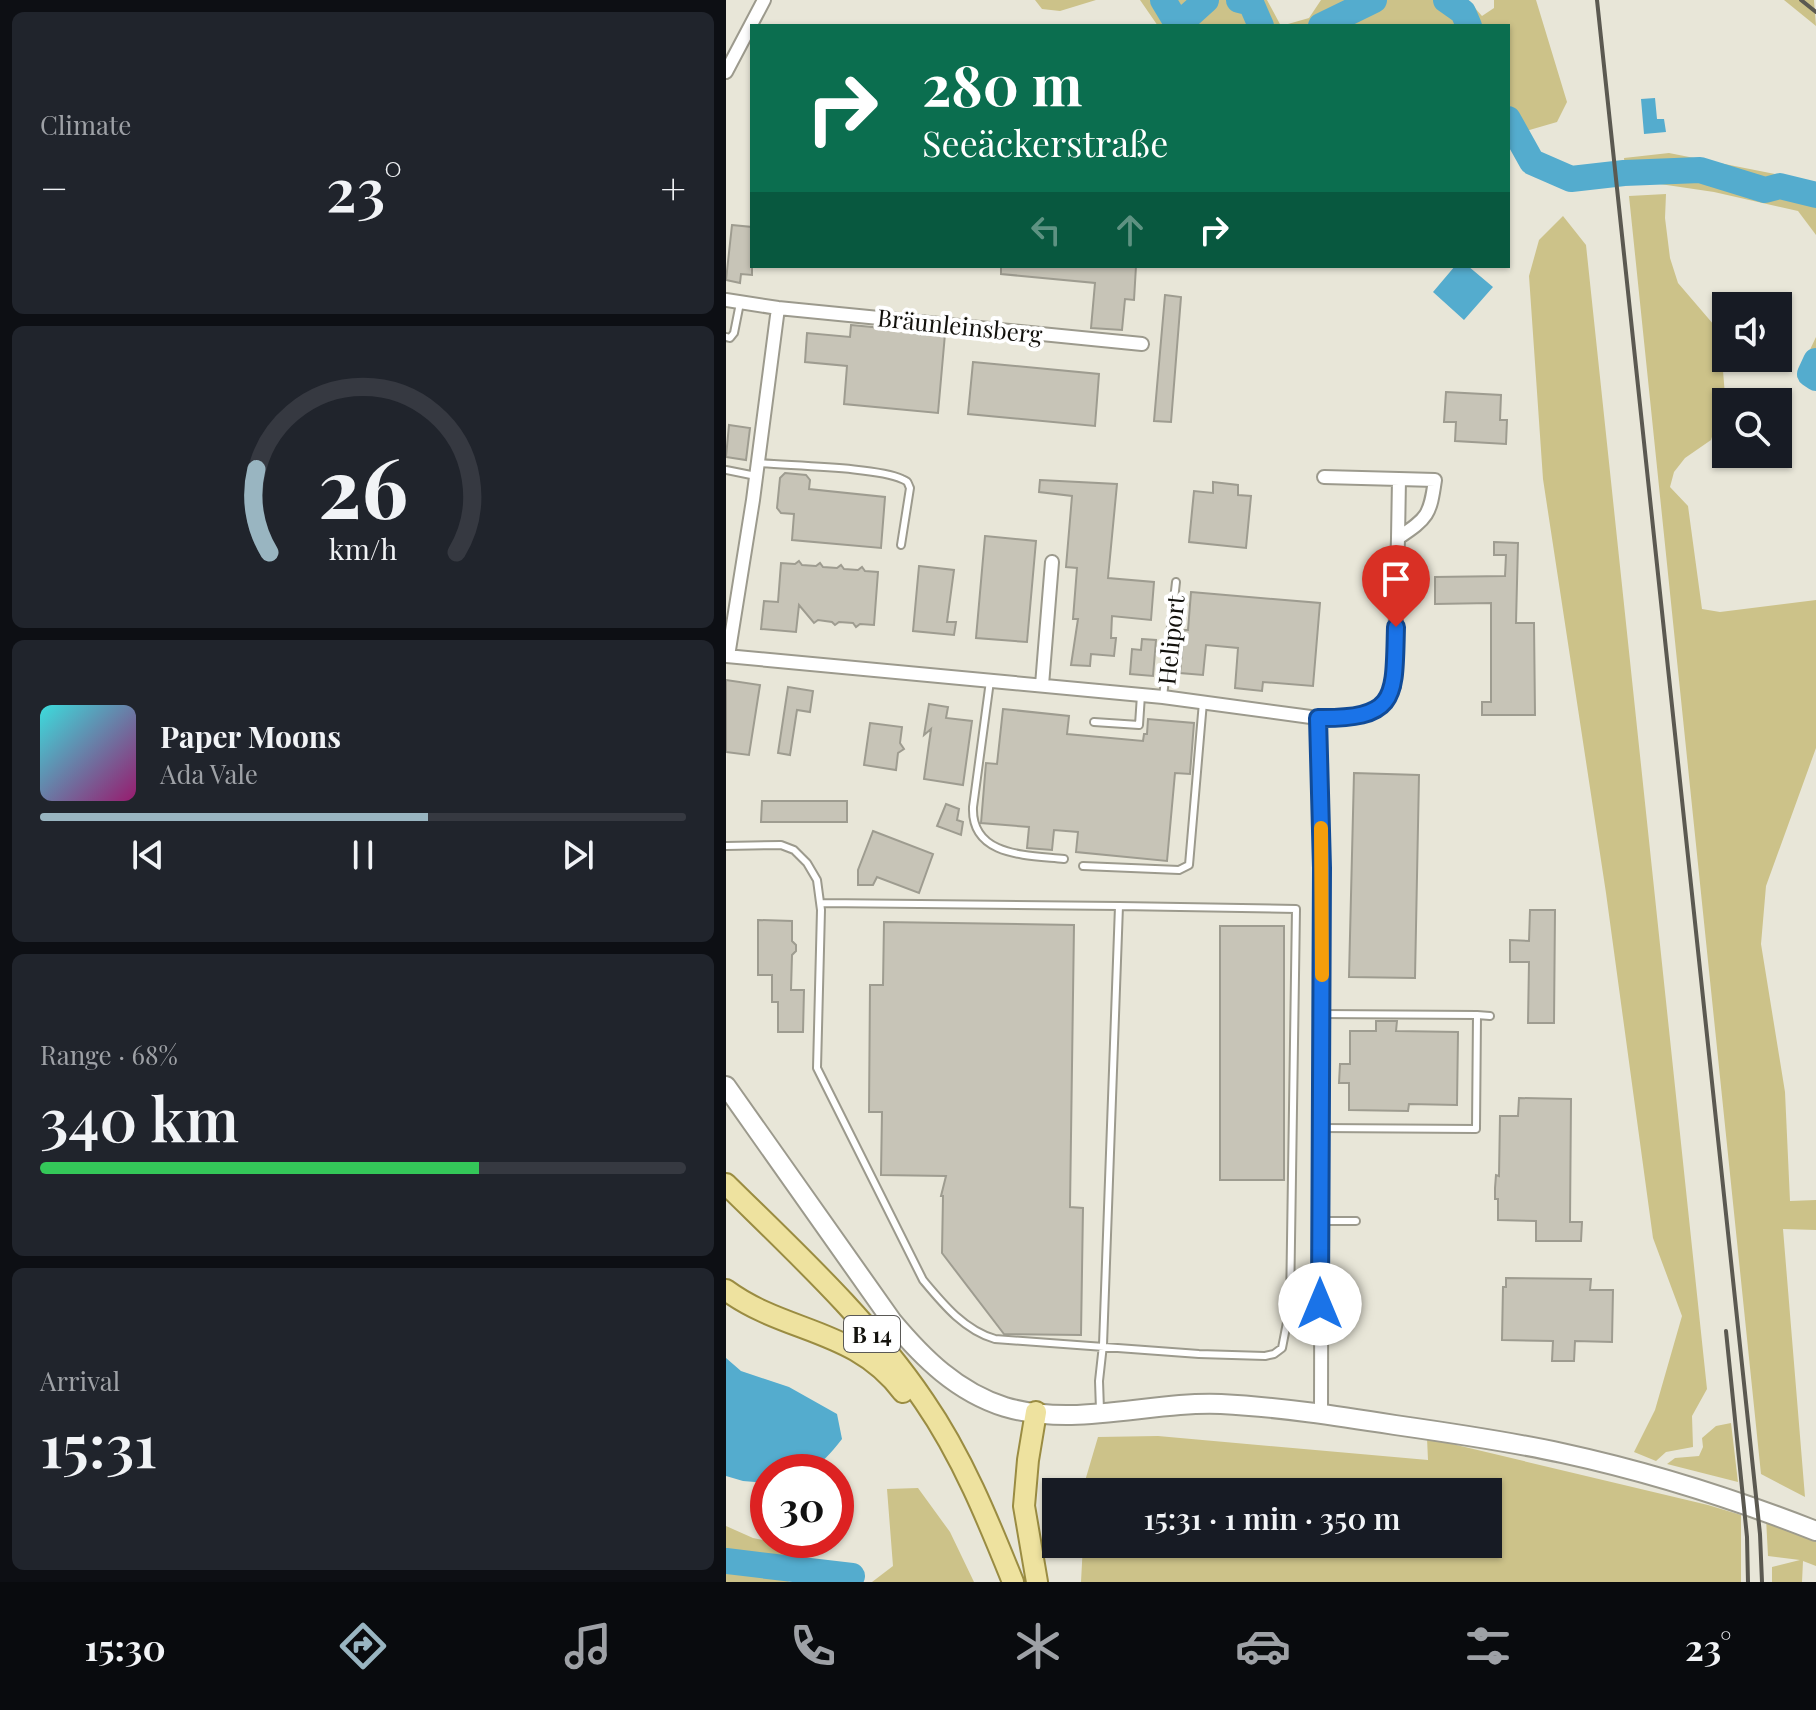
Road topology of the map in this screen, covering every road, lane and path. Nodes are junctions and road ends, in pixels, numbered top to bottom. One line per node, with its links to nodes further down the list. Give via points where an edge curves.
1 (764, 0): 2 (street)
2 (751, 24)
3 (750, 27): 4 (street)
4 (726, 72)
5 (726, 300): 6 (street, Bräunleinsberg)
6 (740, 302): 7 (street, Bräunleinsberg); 8 (lane, via 734,333)
7 (778, 308): 9 (street, Bräunleinsberg); 11 (street)
8 (726, 337)
9 (1142, 344)
10 (726, 470): 11 (lane)
11 (757, 470): 15 (lane, via 865,472 900,478 910,488); 18 (street)
12 (1324, 477): 13 (street)
13 (1399, 479): 14 (street); 14 (street, via 1435,480 1431,510)
14 (1398, 538): 24 (street, via 1394,686 1372,712)
15 (901, 545)
16 (1052, 562): 20 (street)
17 (1176, 582): 22 (lane, Heliport)
18 (727, 656): 19 (street)
19 (990, 681): 20 (street); 27 (lane, via 974,826 982,839 1007,851)
20 (1042, 685): 21 (street)
21 (1141, 695): 22 (street); 25 (lane, via 1139,725)
22 (1163, 697): 23 (street)
23 (1203, 702): 24 (street); 28 (lane, via 1189,865 1179,870)
24 (1318, 718): 31 (street)
25 (1094, 722)
26 (726, 846): 29 (lane, via 781,845 794,850 817,880)
27 (1064, 859)
28 (1083, 866)
29 (821, 903): 30 (lane); 43 (lane, via 817,1068 923,1280 978,1334)
30 (1119, 906): 42 (lane, via 1296,909); 43 (lane)
31 (1322, 1014): 32 (lane); 35 (street)
32 (1477, 1015): 33 (lane); 35 (lane, via 1476,1129)
33 (1490, 1016)
34 (726, 1086): 44 (main road, via 919,1352 978,1395)
35 (1321, 1128): 37 (street)
36 (726, 1184): 47 (main road, B 14, via 880,1343 925,1402)
37 (1320, 1221): 38 (lane); 41 (street)
38 (1356, 1221)
39 (726, 1290): 47 (main road, via 748,1307 830,1336 893,1379)
40 (1353, 1303): 41 (lane)
41 (1320, 1304): 42 (lane); 46 (street)
42 (1290, 1307): 43 (lane, via 1282,1348 1265,1356)
43 (1103, 1345): 45 (lane)
44 (1036, 1412): 45 (main road); 50 (main road, via 1024,1506)
45 (1100, 1414): 46 (main road, via 1221,1404)
46 (1321, 1414): 48 (main road, via 1564,1453)
47 (984, 1510): 49 (main road, B 14)
48 (1816, 1531)
49 (1013, 1582)
50 (1037, 1582)

